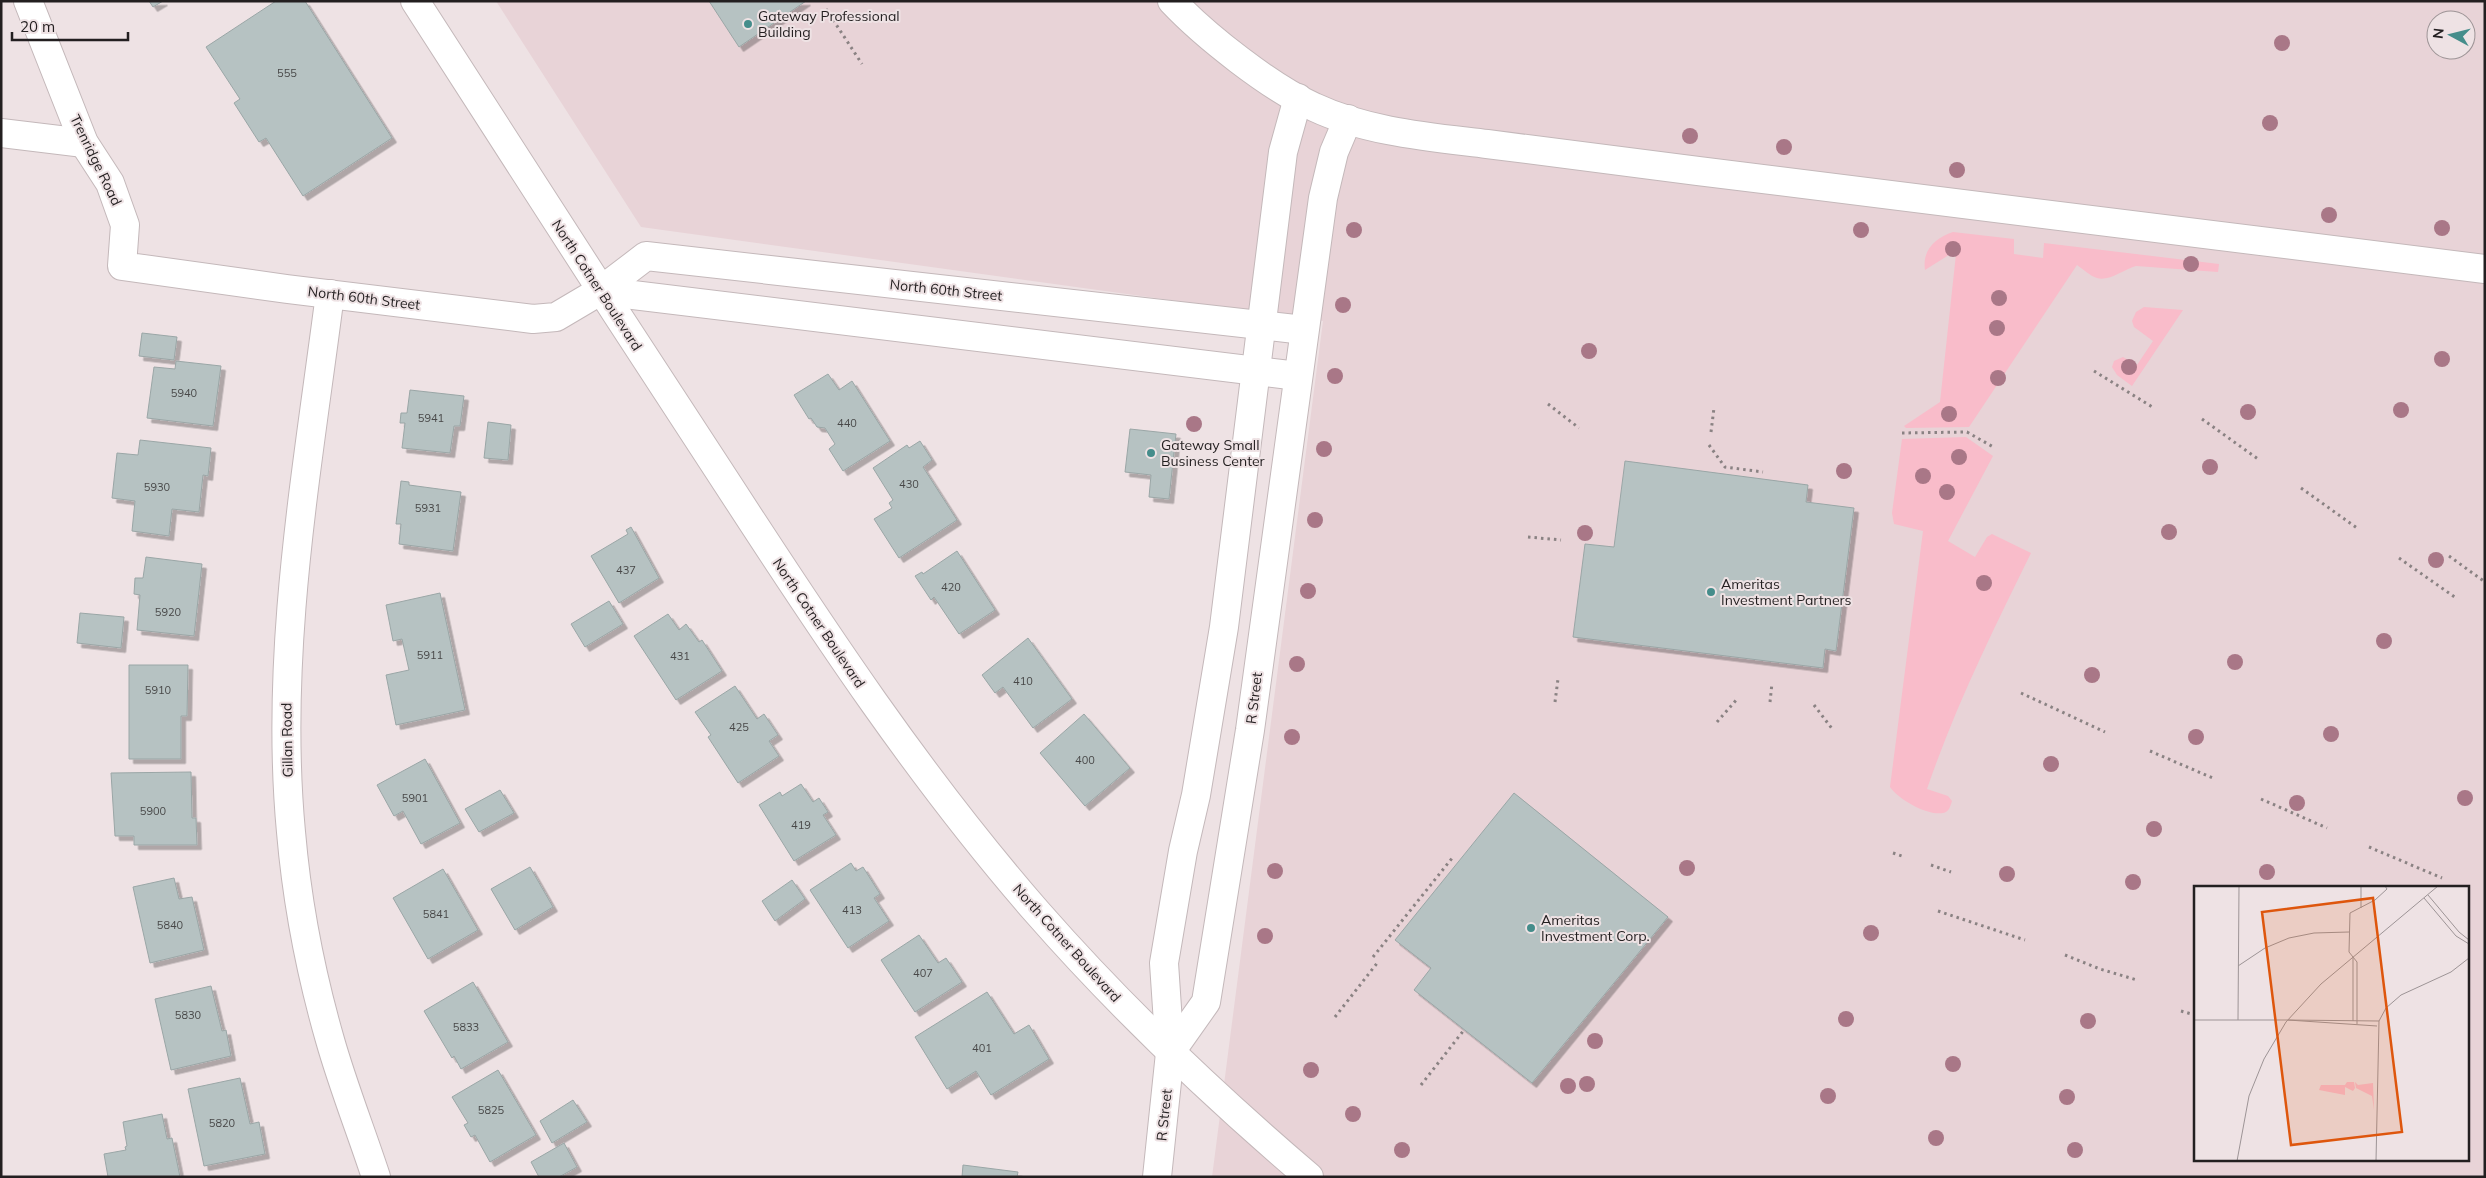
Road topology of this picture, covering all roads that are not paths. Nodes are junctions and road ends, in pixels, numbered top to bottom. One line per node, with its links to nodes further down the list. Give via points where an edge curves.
1 (28, 1): 7 (street, Trenridge Road)
2 (414, 1): 10 (street, North Cotner Boulevard)
3 (1172, 1): 4 (street, via 1258,73)
4 (1298, 98): 5 (street); 12 (street, R Street, via 1284,152)
5 (1348, 120): 9 (street, via 1428,137); 13 (street, R Street, via 1334,152 1323,198)
6 (1, 133): 7 (street)
7 (84, 143): 8 (street, Trenridge Road, via 110,183 125,225)
8 (122, 266): 11 (street, North 60th Street)
9 (2485, 269)
10 (600, 291): 11 (street, North 60th Street, via 556,317 533,319); 12 (street, North 60th Street, via 646,256); 14 (street); 16 (street, North Cotner Boulevard, via 838,653 934,786 1036,911 1121,1005)
11 (330, 294): 17 (street, Gillan Road, via 290,611 286,723 288,778 291,833 317,988 330,1040)
12 (1262, 324): 13 (street, North 60th Street); 14 (street, R Street)
13 (1304, 330): 15 (street, R Street)
14 (1256, 370): 15 (street); 16 (street, R Street, via 1222,637 1200,776 1183,851 1164,963)
15 (1298, 376): 16 (street, R Street, via 1250,730 1206,1002)
16 (1170, 1053): 18 (street, R Street); 19 (street, North Cotner Boulevard)
17 (376, 1177)
18 (1157, 1177)
19 (1309, 1177)

